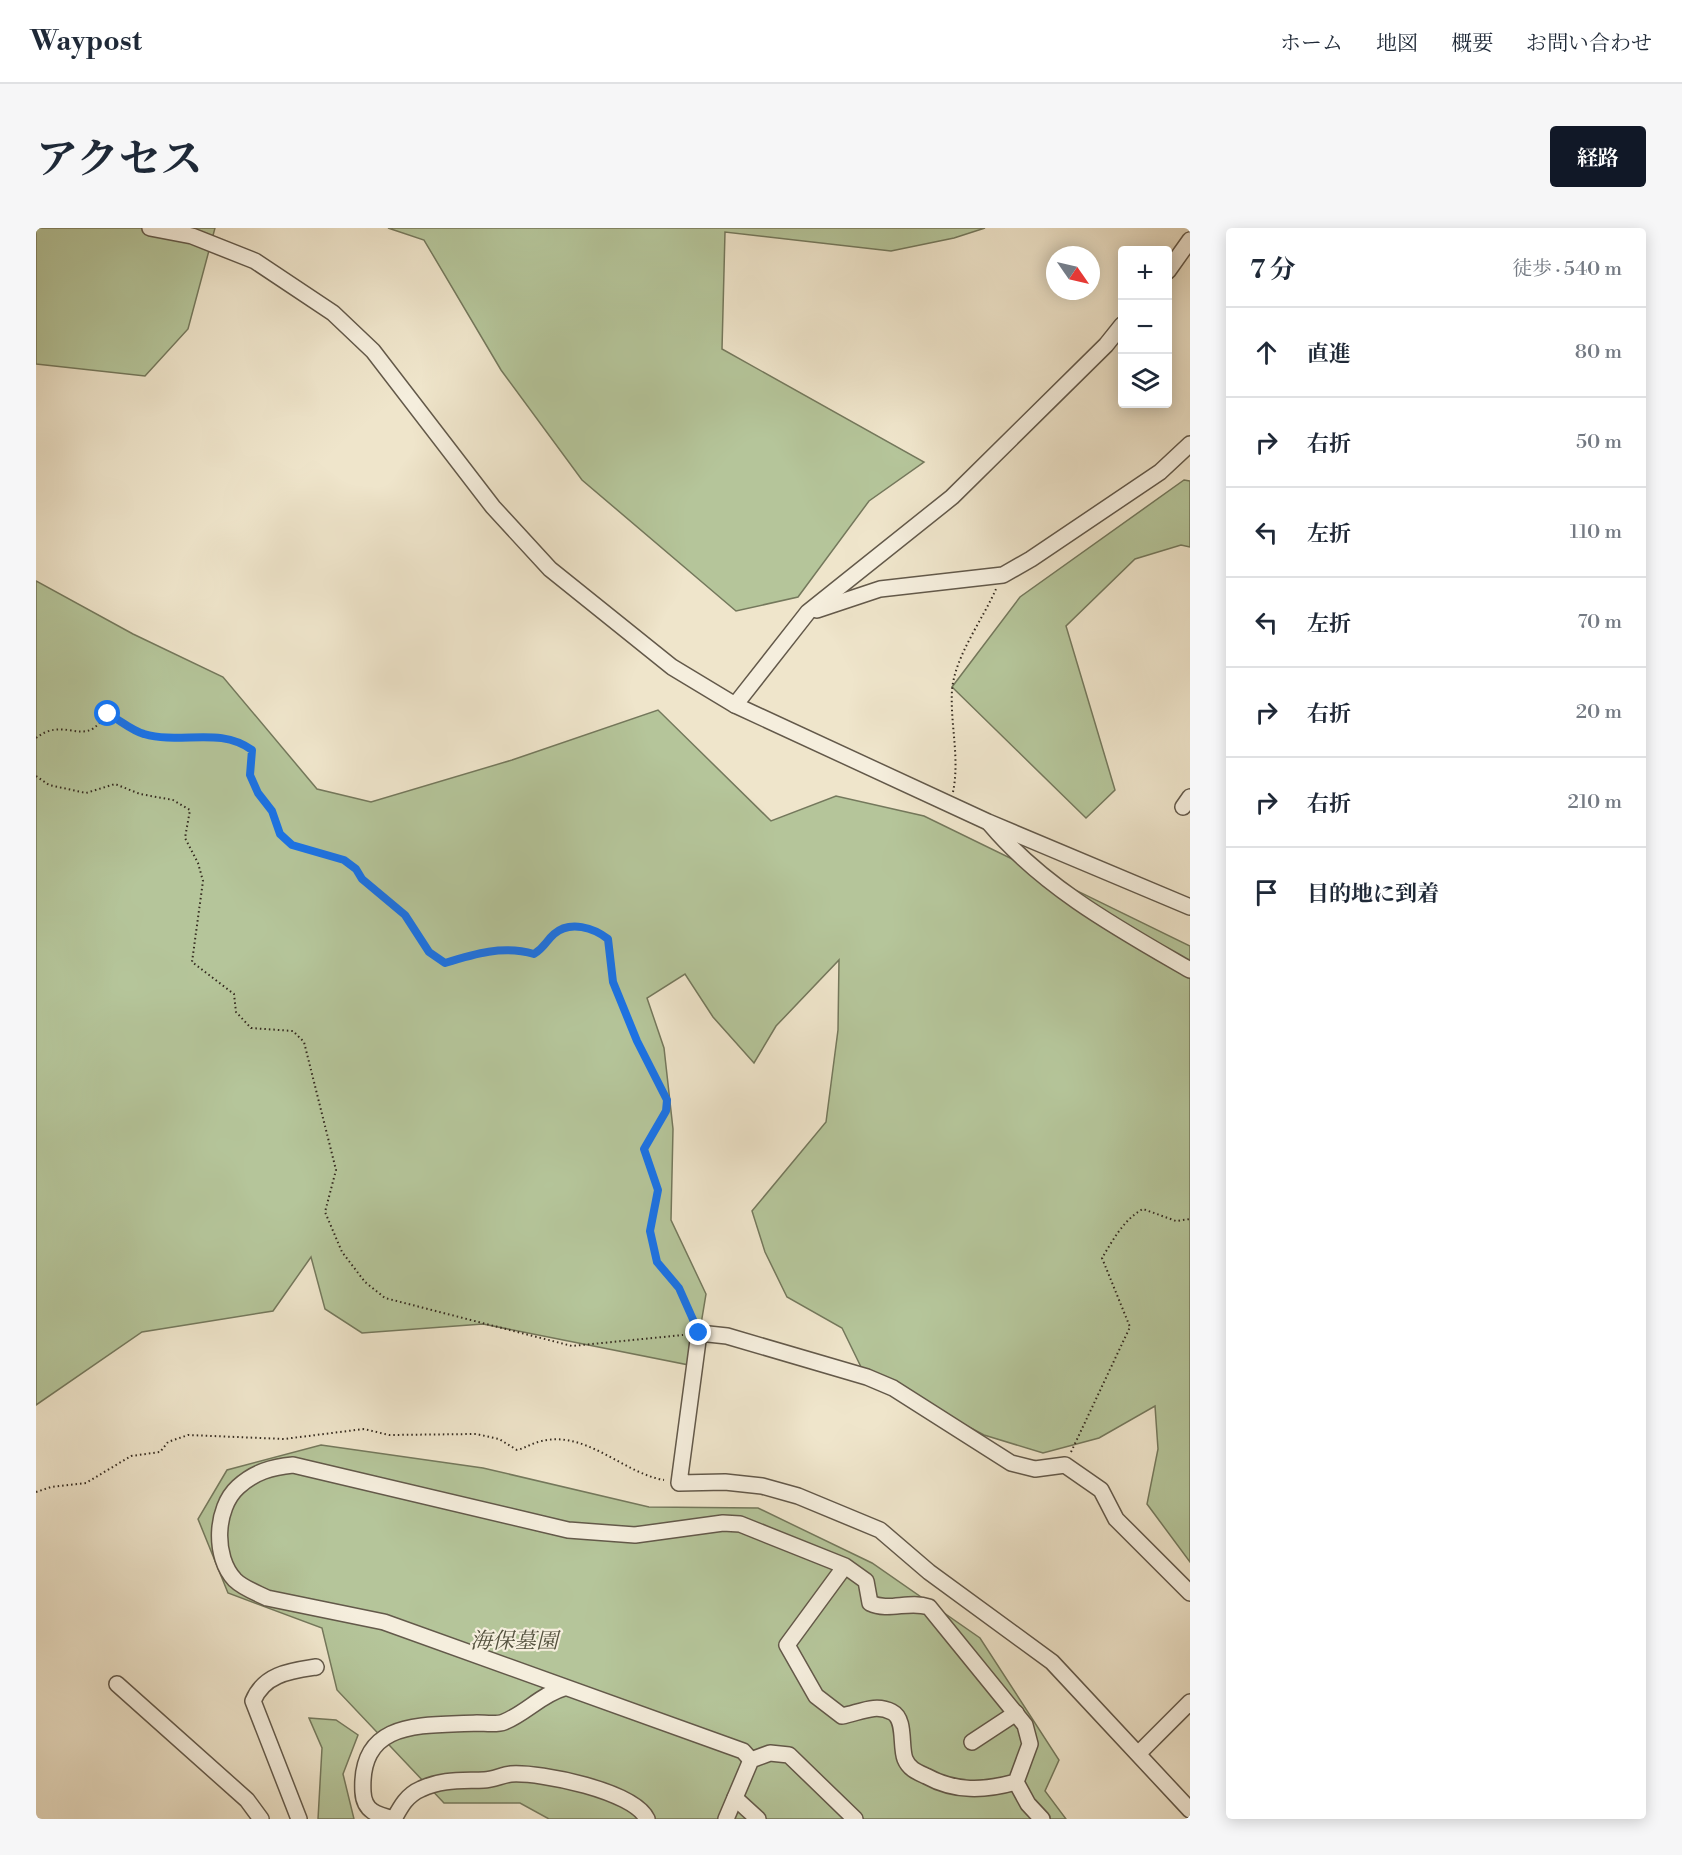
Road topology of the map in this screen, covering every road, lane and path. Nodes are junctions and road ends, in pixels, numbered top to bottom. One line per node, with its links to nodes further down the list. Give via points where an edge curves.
1 (150, 228): 8 (street, via 192,236 246,257 333,313 373,351 493,507 550,569 672,668)
2 (1190, 240): 3 (street)
3 (1172, 264)
4 (1118, 330): 7 (street, via 952,497)
5 (1190, 444): 6 (street, via 1160,471)
6 (1003, 574): 7 (street, via 880,590); 11 (path, via 976,623 952,687 957,775)
7 (808, 612): 8 (street)
8 (735, 705): 11 (street)
9 (36, 738): 16 (path, via 51,729 84,732 108,714 142,734 238,740 252,750 250,775 272,811 280,834 292,845 344,860 356,869 362,879 405,915 429,952 445,963 482,952 520,950 534,954 555,934 573,926 597,930 608,939 613,982 667,1100 666,1111 644,1149 658,1190 650,1231 657,1262 679,1288)
10 (36, 776): 16 (path, via 49,785 86,793 115,784 173,800 190,810 185,838 203,882 192,962 234,994 236,1012 251,1028 293,1031 304,1042 336,1170 325,1212 342,1252 365,1282 385,1298 572,1346)
11 (951, 803): 12 (street)
12 (988, 822): 13 (street); 14 (street, via 1013,851 1048,880 1117,928)
13 (1190, 907)
14 (1190, 970)
15 (1190, 1219): 17 (path, via 1176,1221 1143,1209 1115,1236 1102,1258 1131,1327)
16 (699, 1333): 17 (street, via 727,1336 867,1377 893,1388 1011,1463 1035,1469); 18 (street)
17 (1065, 1465): 21 (street, via 1101,1490 1116,1519)
18 (679, 1483): 19 (path, via 644,1475 583,1444 560,1440 538,1441 517,1450 499,1439 476,1434 389,1435 364,1429 284,1439 188,1435 168,1442 160,1452 131,1456 86,1483); 28 (street, via 762,1486 798,1496 879,1530 929,1572 1052,1662)
19 (36, 1492)
20 (846, 1566): 24 (street, via 740,1524 634,1534 568,1530 293,1465 273,1467 237,1488 225,1509 218,1535 226,1566 235,1580 249,1590 267,1598 384,1622); 26 (street, via 866,1581 870,1603 881,1608 920,1603 929,1607); 30 (street, via 787,1645 816,1696 842,1716 873,1707 894,1713 899,1718 910,1768 944,1786 971,1789)
21 (1190, 1593)
22 (316, 1667): 34 (street, via 280,1674 257,1691 253,1701)
23 (117, 1684): 33 (street, via 247,1800)
24 (564, 1688): 29 (street, via 742,1751); 35 (street, via 503,1722 408,1726 382,1737 366,1762 363,1796 368,1808 377,1815)
25 (1190, 1702): 28 (street)
26 (1016, 1713): 27 (street); 30 (street, via 1026,1725 1030,1744)
27 (972, 1742)
28 (1138, 1753): 32 (street)
29 (751, 1760): 31 (street); 39 (street, via 770,1753 789,1755)
30 (1016, 1782): 40 (street)
31 (735, 1798): 37 (street); 38 (street)
32 (1190, 1810)
33 (261, 1819)
34 (299, 1819)
35 (394, 1819): 36 (street, via 403,1802 435,1783 511,1774 554,1777 610,1795 643,1810)
36 (647, 1819)
37 (726, 1819)
38 (758, 1819)
39 (855, 1819)
40 (1042, 1819)

